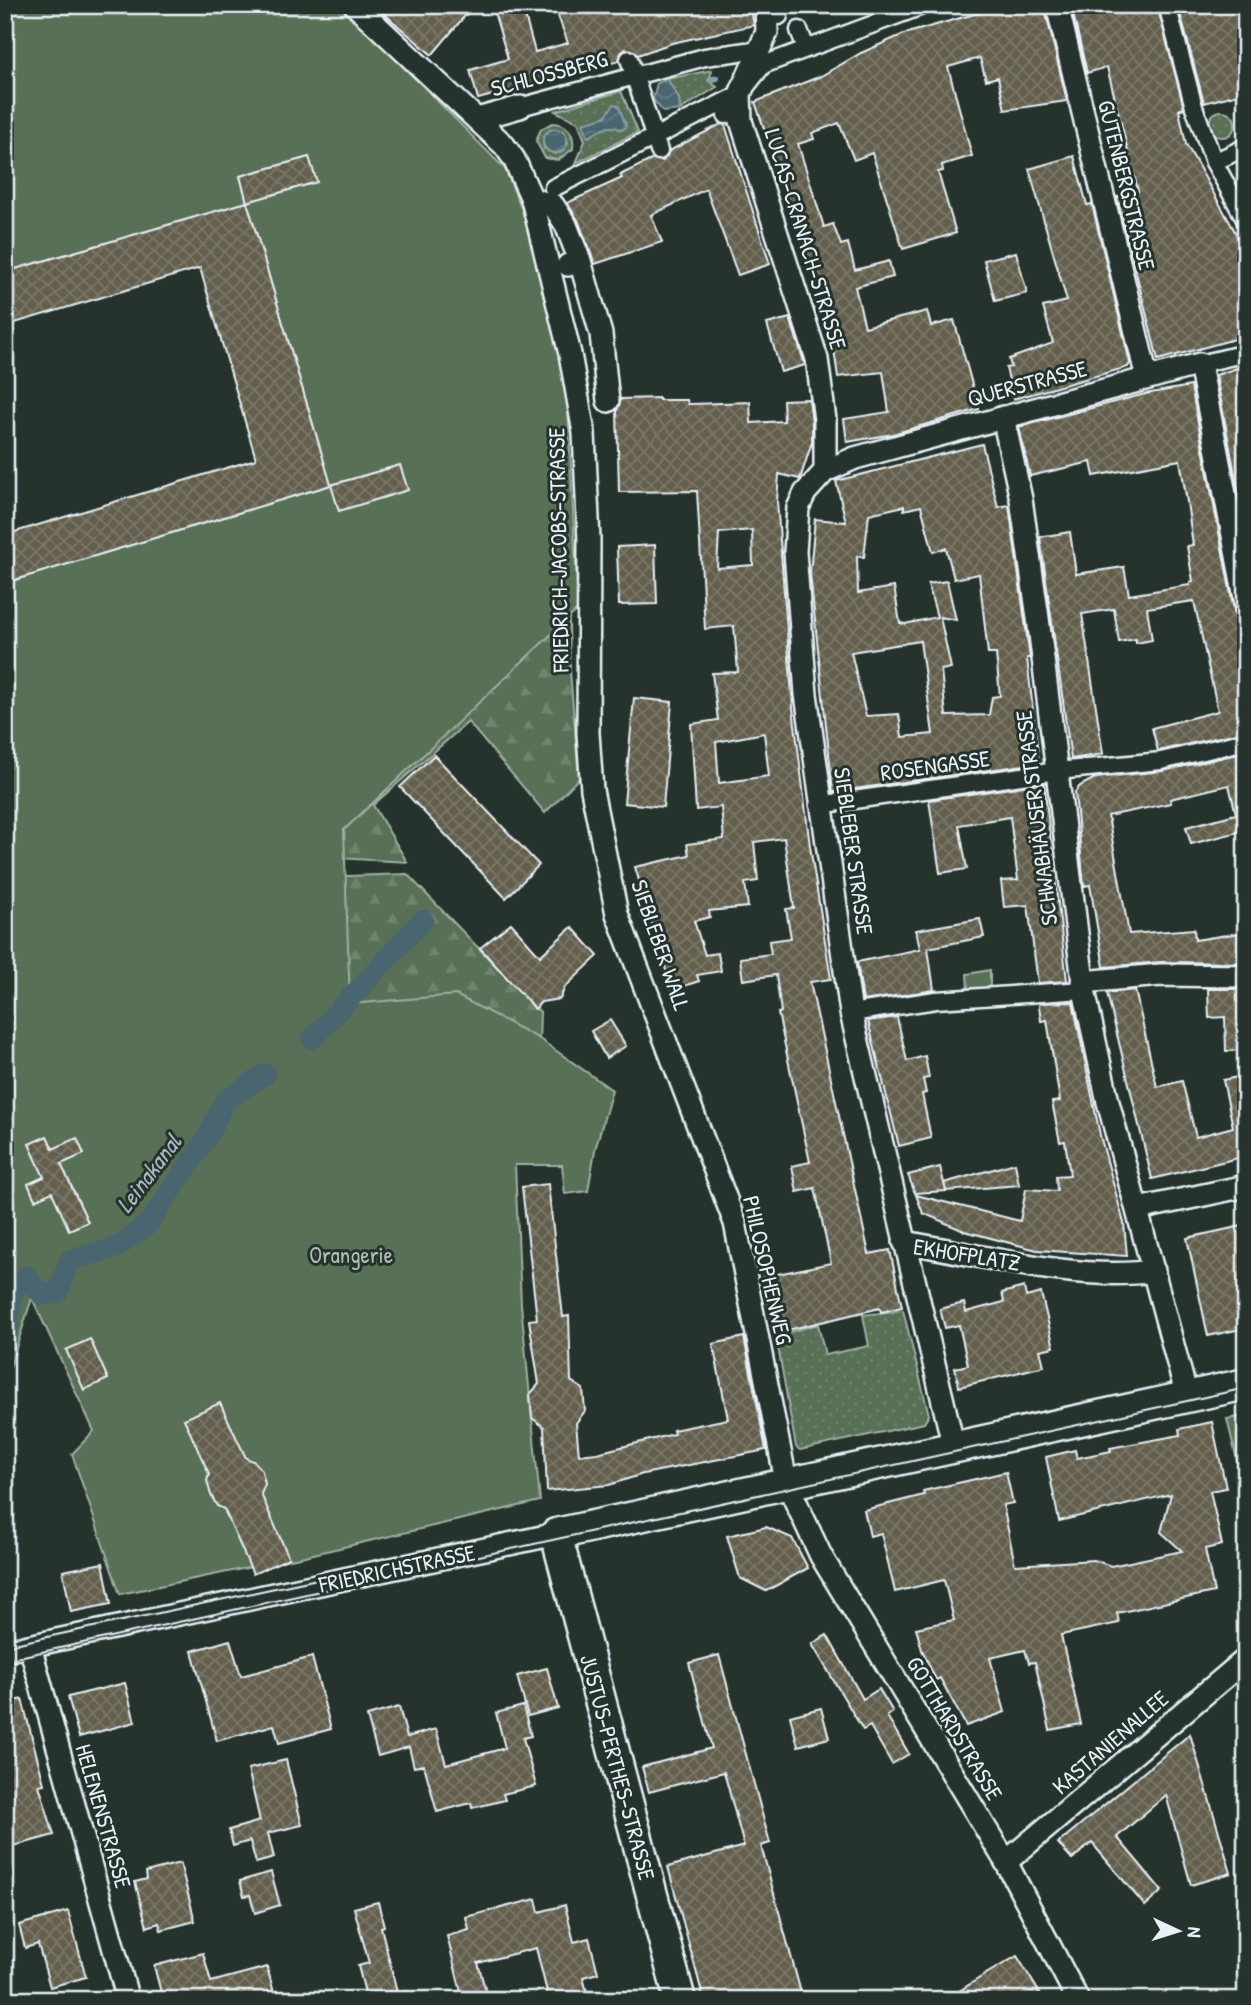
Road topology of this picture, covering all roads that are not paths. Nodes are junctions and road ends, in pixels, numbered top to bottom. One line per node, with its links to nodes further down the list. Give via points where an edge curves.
1 (355, 5): 14 (street, FRIEDRICH-JACOBS-STRASSE)
2 (925, 5): 8 (street, SCHLOSSBERG)
3 (1057, 5): 25 (street, GUTENBERGSTRASSE)
4 (1167, 5): 17 (street)
5 (774, 9): 9 (street)
6 (754, 30): 9 (street)
7 (799, 30): 8 (street)
8 (806, 48): 9 (street, SCHLOSSBERG)
9 (756, 56): 11 (street, SCHLOSSBERG, via 705,57); 12 (street)
10 (629, 60): 11 (street, SCHLOSSBERG)
11 (635, 77): 13 (street, SCHLOSSBERG); 15 (street, SCHLOSSBERG)
12 (734, 103): 15 (street); 28 (street, LUCAS-CRANACH-STRASSE, via 817,359 825,420)
13 (520, 107): 14 (street, SCHLOSSBERG)
14 (477, 119): 19 (street, FRIEDRICH-JACOBS-STRASSE, via 514,159)
15 (656, 143): 18 (street)
16 (1246, 147): 17 (street)
17 (1214, 162): 20 (street)
18 (554, 188): 19 (street)
19 (532, 199): 21 (street, via 553,205); 22 (street, FRIEDRICH-JACOBS-STRASSE)
20 (1246, 221)
21 (579, 261): 22 (street); 26 (street, via 601,334)
22 (549, 270): 32 (street, FRIEDRICH-JACOBS-STRASSE, via 584,433)
23 (1246, 354): 24 (street, QUERSTRASSE)
24 (1200, 364): 25 (street, QUERSTRASSE); 29 (street)
25 (1147, 378): 27 (street, QUERSTRASSE)
26 (608, 401)
27 (1003, 417): 28 (street, QUERSTRASSE, via 855,458); 31 (street, SCHWABHÄUSER STRASSE, via 1021,499)
28 (825, 471): 33 (street, SIEBLEBER STRASSE, via 798,508 795,552)
29 (1246, 603)
30 (1246, 741): 31 (street, ROSENGASSE, via 1161,761)
31 (1057, 771): 33 (street, ROSENGASSE); 35 (street, SCHWABHÄUSER STRASSE)
32 (592, 790): 37 (street, SIEBLEBER WALL, via 617,914)
33 (820, 805): 36 (street, SIEBLEBER STRASSE)
34 (1246, 976): 35 (street, via 1161,975)
35 (1083, 986): 36 (street); 39 (street, SCHWABHÄUSER STRASSE, via 1108,1102)
36 (851, 1013): 40 (street, SIEBLEBER STRASSE)
37 (679, 1074): 45 (street, PHILOSOPHENWEG, via 734,1223)
38 (1246, 1186): 39 (street)
39 (1138, 1209): 41 (street)
40 (904, 1242): 41 (street, EKHOFPLATZ, via 1052,1268 1134,1274); 44 (street, EKHOFPLATZ)
41 (1154, 1271): 43 (street)
42 (1246, 1384): 43 (main road)
43 (1185, 1388): 44 (main road)
44 (954, 1448): 45 (main road)
45 (788, 1484): 46 (main road, FRIEDRICHSTRASSE); 50 (street, GOTTHARDSTRASSE, via 821,1556)
46 (556, 1534): 47 (street, FRIEDRICHSTRASSE); 52 (main road, JUSTUS-PERTHES-STRASSE)
47 (30, 1646): 48 (street, FRIEDRICHSTRASSE); 51 (street, HELENENSTRASSE)
48 (5, 1651)
49 (1246, 1659): 50 (street, KASTANIENALLEE)
50 (1006, 1862): 53 (street, GOTTHARDSTRASSE)
51 (128, 2000)
52 (680, 2000)
53 (1078, 2000)

